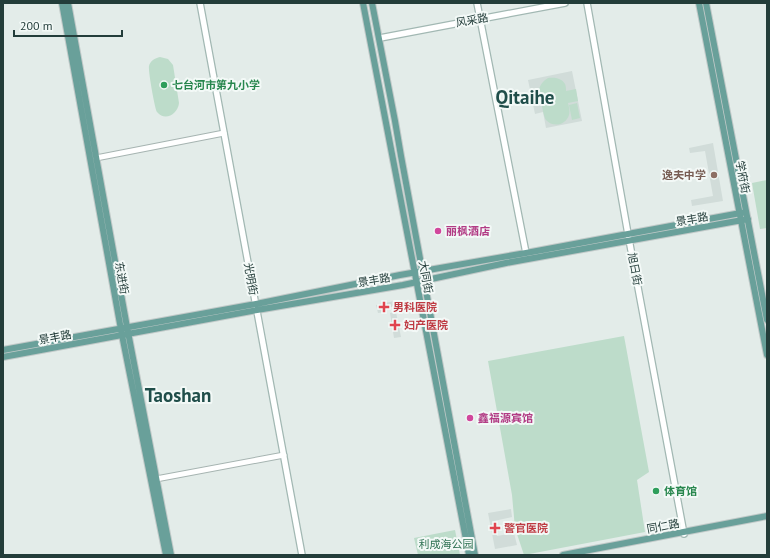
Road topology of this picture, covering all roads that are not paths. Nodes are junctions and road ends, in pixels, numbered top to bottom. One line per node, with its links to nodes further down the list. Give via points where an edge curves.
1 (62, 3): 24 (main road, 东进街)
2 (68, 3): 14 (main road, 东进街)
3 (200, 3): 13 (main road, 光明街)
4 (363, 3): 19 (main road, 大同街)
5 (372, 3): 12 (main road, 大同街)
6 (477, 3): 11 (main road)
7 (565, 3): 11 (main road, 风采路)
8 (587, 3): 16 (main road, 旭日街)
9 (699, 3): 15 (main road, 学府街)
10 (706, 3): 15 (main road, 学府街)
11 (480, 19): 12 (main road, 风采路); 17 (main road)
12 (380, 38): 18 (main road, 大同街)
13 (224, 133): 14 (street); 22 (main road, 光明街)
14 (96, 158): 24 (main road, 东进街)
15 (744, 216): 16 (main road, 景丰路); 23 (main road, 学府街); 26 (main road, 学府街)
16 (629, 237): 17 (main road, 景丰路); 20 (main road, 景丰路); 31 (main road, 旭日街)
17 (526, 253): 18 (main road, 景丰路)
18 (422, 271): 19 (main road, 景丰路); 20 (main road, 大同街)
19 (415, 272): 21 (main road, 大同街); 22 (main road, 景丰路)
20 (424, 281): 21 (main road, 景丰路); 36 (main road, 大同街)
21 (417, 282): 22 (main road, 景丰路); 35 (main road, 大同街)
22 (256, 307): 24 (main road, 景丰路); 28 (main road, 光明街)
23 (767, 320)
24 (125, 331): 25 (main road, 景丰路); 27 (main road, 景丰路); 29 (main road, 东进街); 32 (main road, 东进街)
25 (3, 350)
26 (767, 355)
27 (3, 357)
28 (284, 456): 29 (street); 34 (main road, 光明街)
29 (156, 479): 33 (main road, 东进街)
30 (767, 518): 31 (main road, 同仁路)
31 (684, 533): 37 (main road, 同仁路); 38 (main road, 同仁路)
32 (166, 555)
33 (171, 555)
34 (302, 555)
35 (469, 555)
36 (475, 555)
37 (563, 555)
38 (580, 555)

